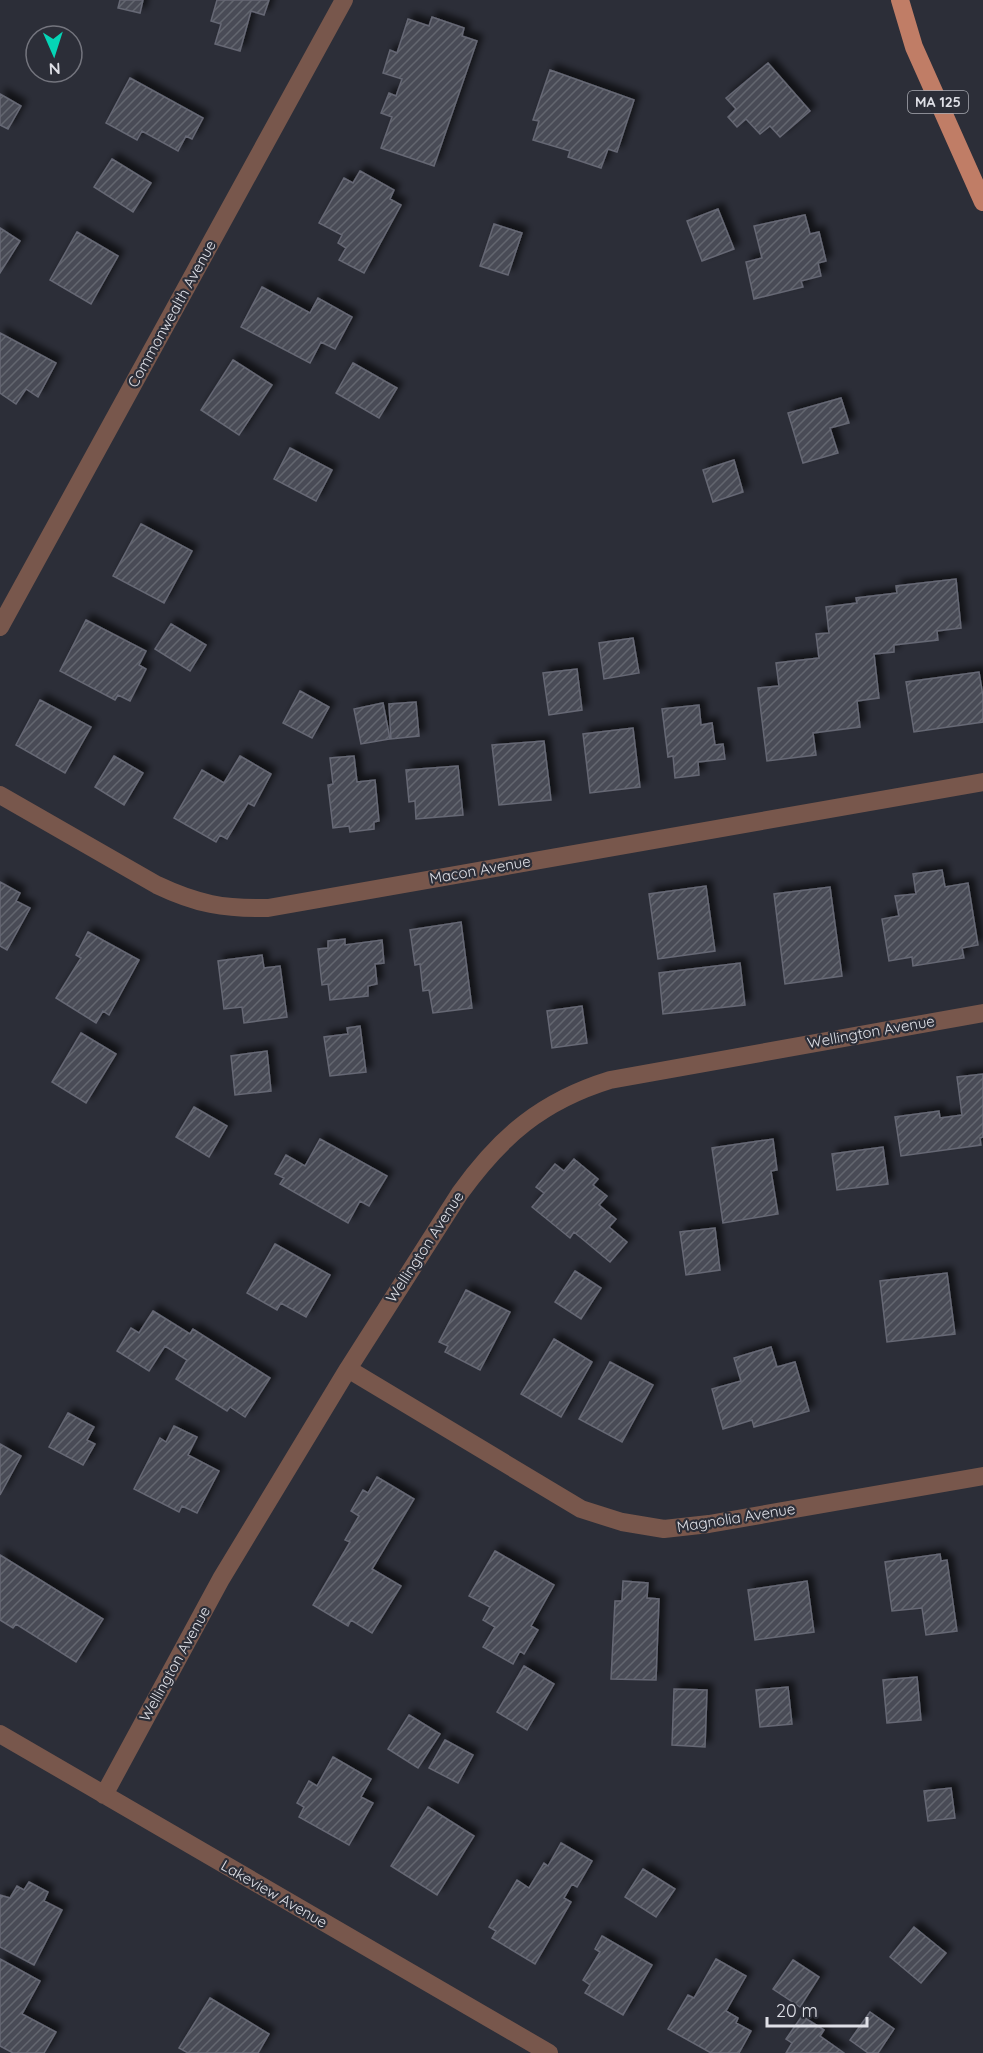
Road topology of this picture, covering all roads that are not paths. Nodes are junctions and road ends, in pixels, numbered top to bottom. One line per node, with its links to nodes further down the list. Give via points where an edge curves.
1 (344, 0): 4 (street, Commonwealth Avenue)
2 (900, 0): 3 (main road, MA 125, via 914,47)
3 (983, 202)
4 (0, 627)
5 (983, 782): 6 (street, Macon Avenue, via 268,908 239,909 183,898)
6 (0, 795)
7 (983, 1013): 8 (street, Wellington Avenue, via 633,1074 564,1096 509,1136 477,1170)
8 (348, 1368): 9 (street, Magnolia Avenue, via 580,1509 622,1522 664,1529 709,1524); 11 (street, Wellington Avenue, via 221,1579)
9 (983, 1476)
10 (0, 1734): 11 (street, Lakeview Avenue)
11 (104, 1795): 12 (street, Lakeview Avenue)
12 (549, 2053)

